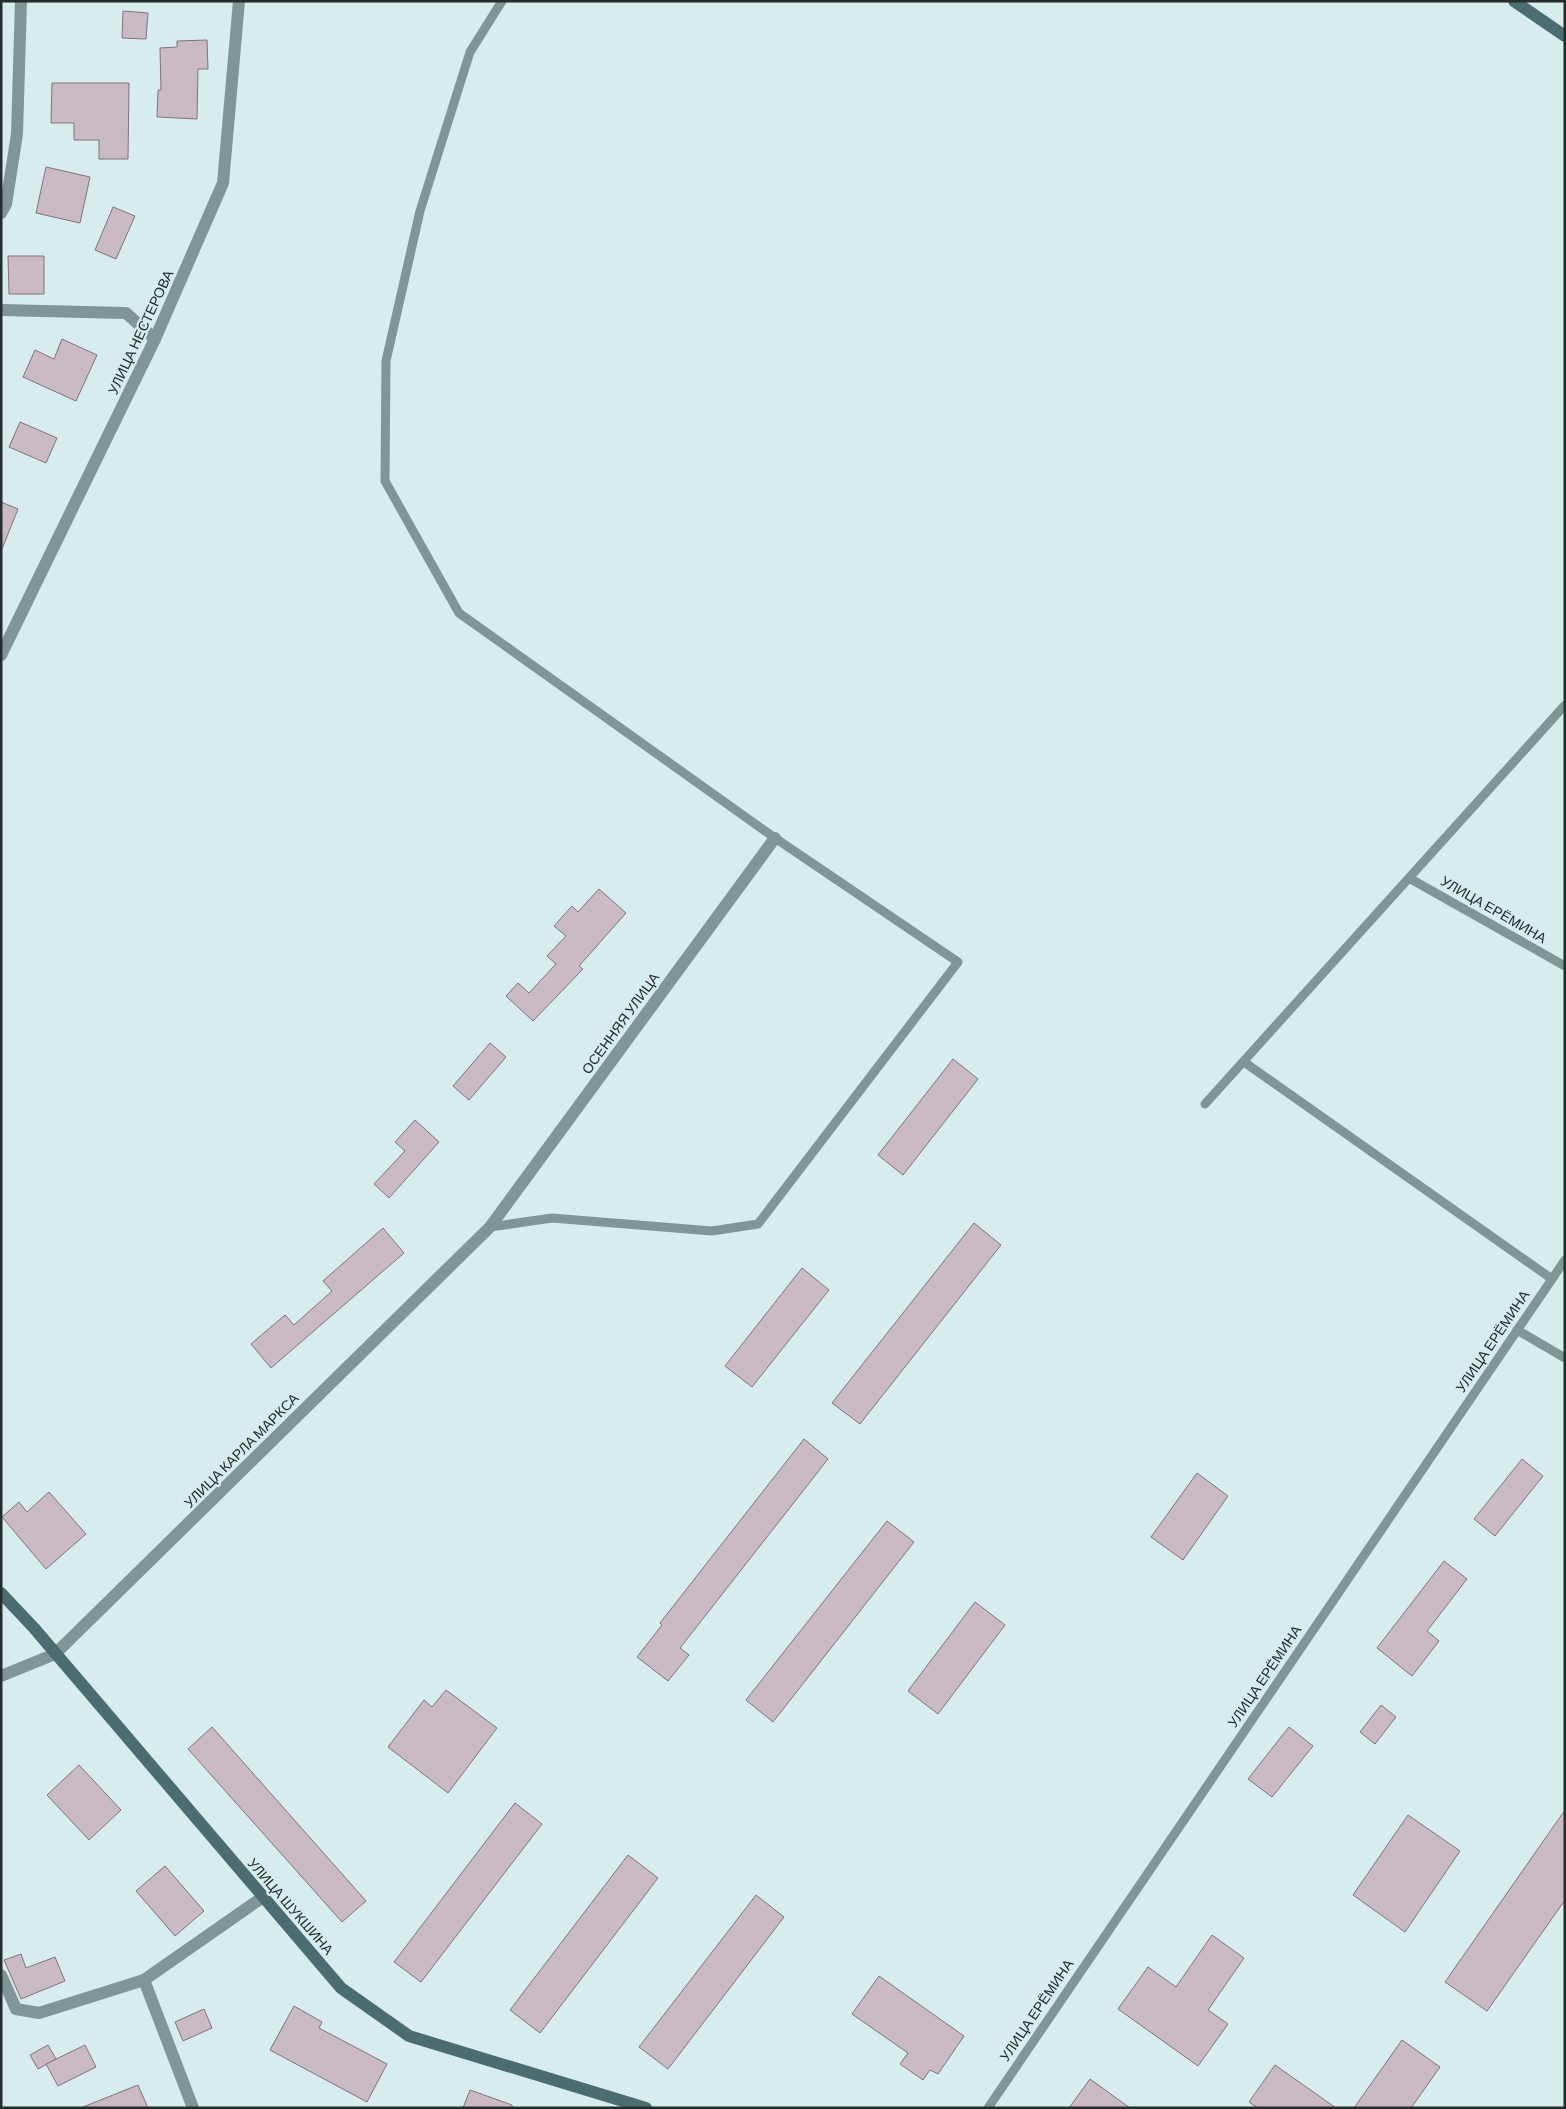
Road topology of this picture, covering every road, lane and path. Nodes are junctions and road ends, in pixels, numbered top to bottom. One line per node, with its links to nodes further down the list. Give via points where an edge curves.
1 (21, 1): 6 (street, via 17,134 6,204)
2 (239, 1): 8 (street, УЛИЦА НЕСТЕРОВА, via 223,183)
3 (502, 1): 11 (lane, via 470,52 420,211 386,361 385,481 459,613)
4 (1514, 1): 5 (street)
5 (1565, 36)
6 (1, 213)
7 (1, 310): 8 (street, via 126,313)
8 (155, 339): 9 (street, УЛИЦА НЕСТЕРОВА)
9 (1, 655)
10 (1565, 705): 12 (lane)
11 (776, 838): 16 (street, ОСЕННЯЯ УЛИЦА); 16 (lane, via 958,962 758,1224 712,1231 552,1218)
12 (1409, 878): 13 (lane, УЛИЦА ЕРЁМИНА); 14 (lane)
13 (1565, 966)
14 (1244, 1062): 15 (lane); 18 (lane)
15 (1205, 1104)
16 (490, 1226): 22 (street, УЛИЦА КАРЛА МАРКСА)
17 (1565, 1260): 18 (lane, УЛИЦА ЕРЁМИНА)
18 (1552, 1279): 19 (lane, УЛИЦА ЕРЁМИНА)
19 (1517, 1330): 20 (lane); 29 (lane, УЛИЦА ЕРЁМИНА)
20 (1565, 1358)
21 (1, 1593): 22 (street, УЛИЦА ШУКШИНА)
22 (55, 1654): 23 (street, УЛИЦА КАРЛА МАРКСА); 24 (street, УЛИЦА ШУКШИНА)
23 (1, 1676)
24 (263, 1897): 26 (street); 28 (street, УЛИЦА ШУКШИНА, via 341,1988 409,2036)
25 (1, 1975): 26 (street, via 16,2008 39,2013)
26 (144, 1980): 27 (street)
27 (193, 2108)
28 (646, 2108)
29 (988, 2108)

